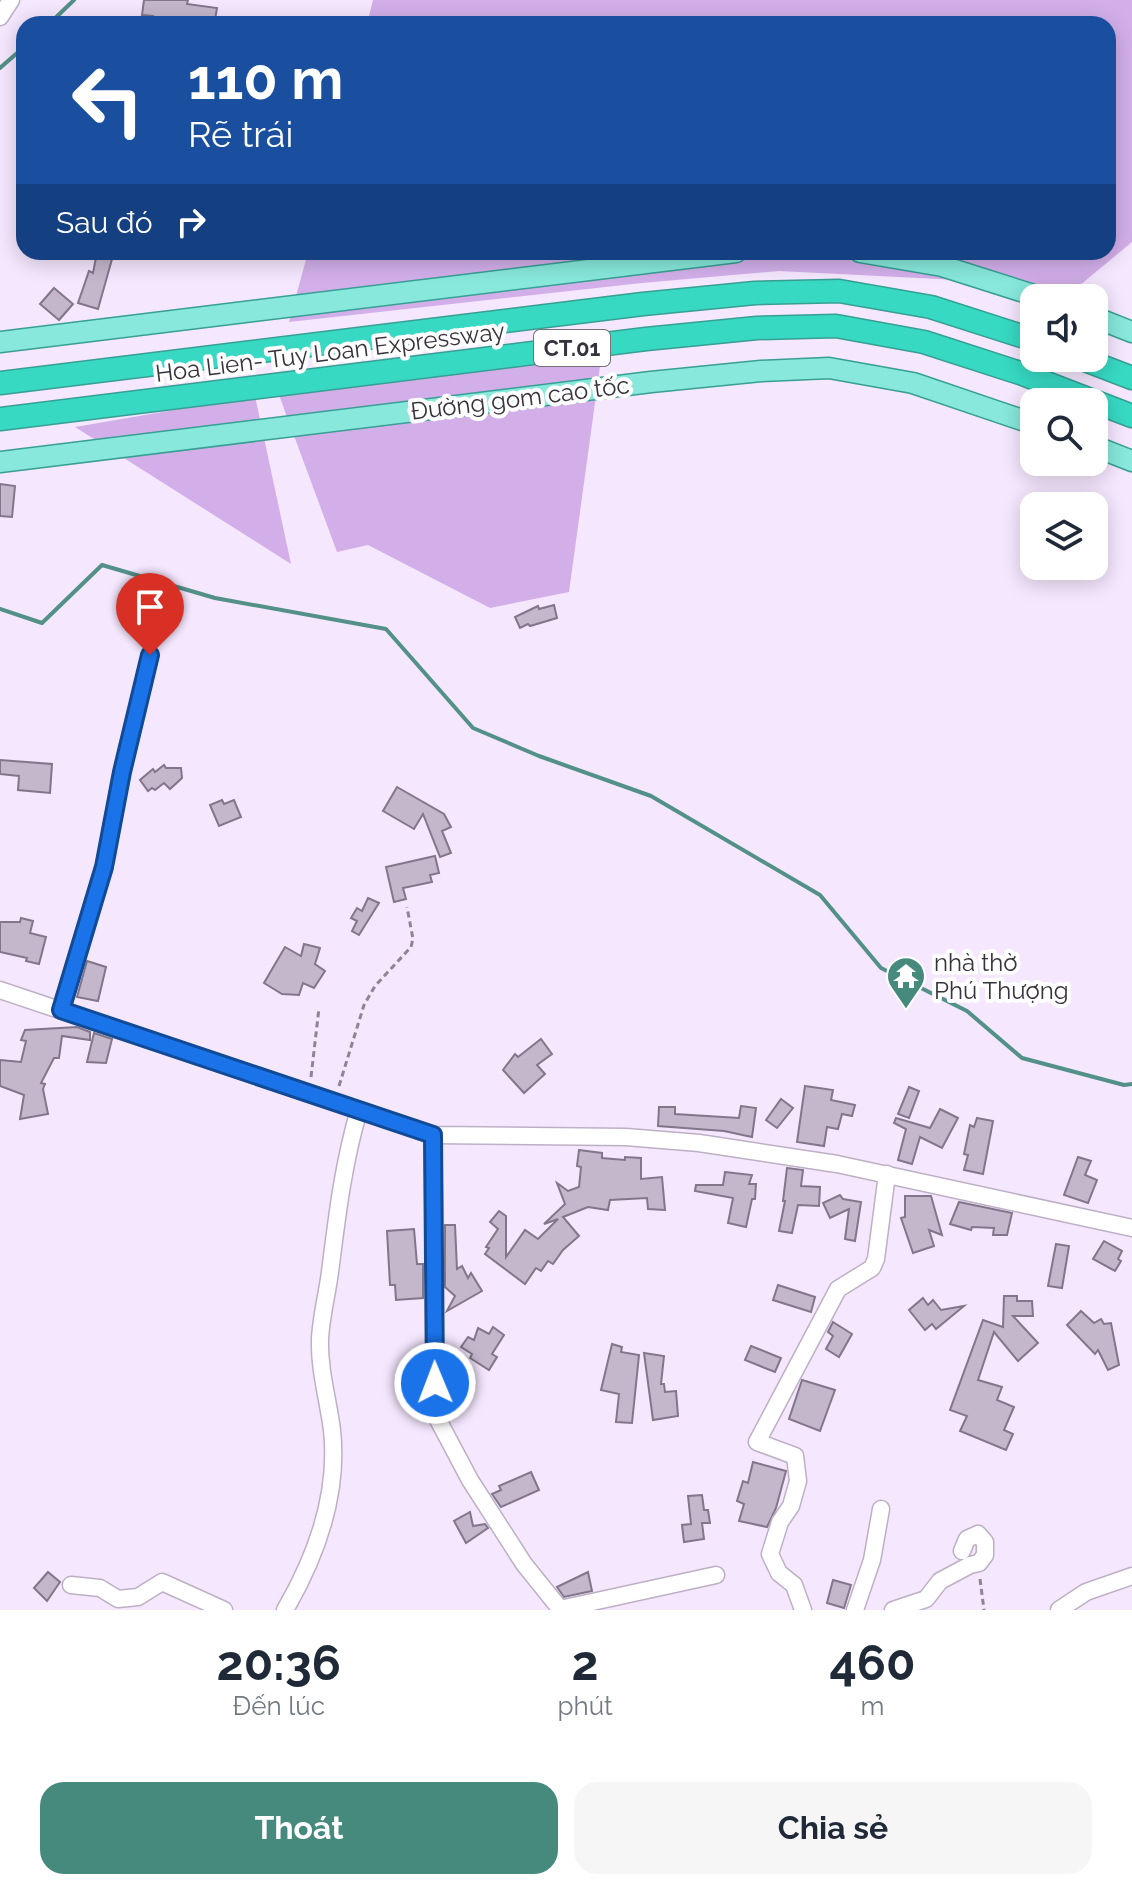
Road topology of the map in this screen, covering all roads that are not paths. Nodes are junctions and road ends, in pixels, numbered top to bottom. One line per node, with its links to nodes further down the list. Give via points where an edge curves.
1 (11, 0): 2 (street)
2 (0, 17)
3 (671, 260): 9 (main road)
4 (907, 260): 5 (main road)
5 (1020, 291)
6 (1108, 323): 7 (main road)
7 (1132, 332)
8 (1020, 336): 12 (highway, Hoa Lien- Tuy Loan Expressway / CT.01, via 931,307 839,291 755,293)
9 (0, 342)
10 (1108, 369): 11 (highway)
11 (1132, 378)
12 (0, 383)
13 (1132, 416): 14 (highway, Hoa Lien- Tuy Loan Expressway / CT.01, via 924,342 836,326 646,339)
14 (0, 419)
15 (1020, 419): 18 (main road, Đường gom cao tốc, via 913,383 829,368 651,382)
16 (1108, 452): 17 (main road)
17 (1132, 461)
18 (0, 462)
19 (150, 655): 21 (street, via 104,867)
20 (0, 992): 21 (street)
21 (61, 1010): 22 (street)
22 (359, 1110): 23 (street); 33 (street, via 338,1203 320,1339 333,1447 332,1486 314,1551)
23 (433, 1135): 24 (street, via 699,1143); 31 (street, via 435,1414 524,1564)
24 (887, 1174): 25 (street); 34 (street, via 872,1268 838,1289 757,1442 795,1456 798,1481 770,1554 779,1573 794,1585)
25 (1132, 1228)
26 (881, 1509): 35 (street)
27 (962, 1551): 36 (street, via 967,1539 978,1534 985,1542 979,1563 940,1581 926,1599)
28 (716, 1575): 31 (street)
29 (1132, 1576): 37 (street, via 1086,1592)
30 (71, 1585): 32 (street, via 100,1588 118,1599 138,1597 162,1582)
31 (561, 1609)
32 (224, 1610)
33 (285, 1610)
34 (803, 1610)
35 (855, 1610)
36 (893, 1610)
37 (1059, 1610)

